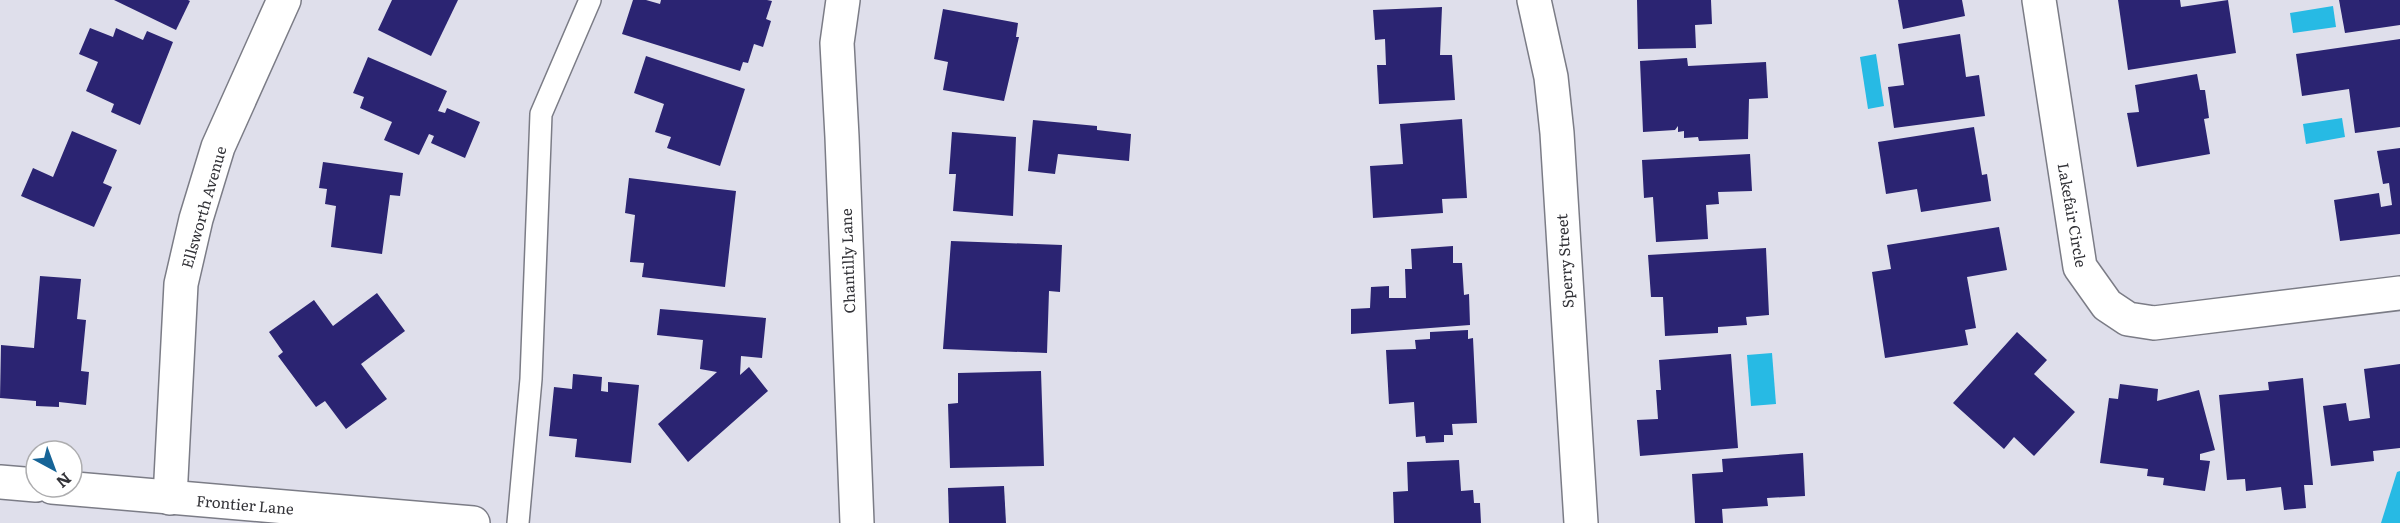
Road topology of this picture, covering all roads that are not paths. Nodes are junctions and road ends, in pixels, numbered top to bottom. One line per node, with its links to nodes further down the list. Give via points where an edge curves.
1 (284, 0): 10 (street, Ellsworth Avenue, via 218,147 181,284)
2 (590, 0): 12 (lane, via 541,114 531,379)
3 (843, 0): 13 (street, Chantilly Lane, via 837,44)
4 (1534, 0): 14 (street, Sperry Street, via 1551,77 1557,133)
5 (2039, 0): 6 (street, Lakefair Circle, via 2079,267 2107,305 2128,319 2154,323)
6 (2400, 293)
7 (0, 482): 8 (street)
8 (24, 484)
9 (84, 490): 10 (street, Frontier Lane)
10 (170, 498): 11 (street, Frontier Lane)
11 (473, 523)
12 (518, 523)
13 (857, 523)
14 (1581, 523)

